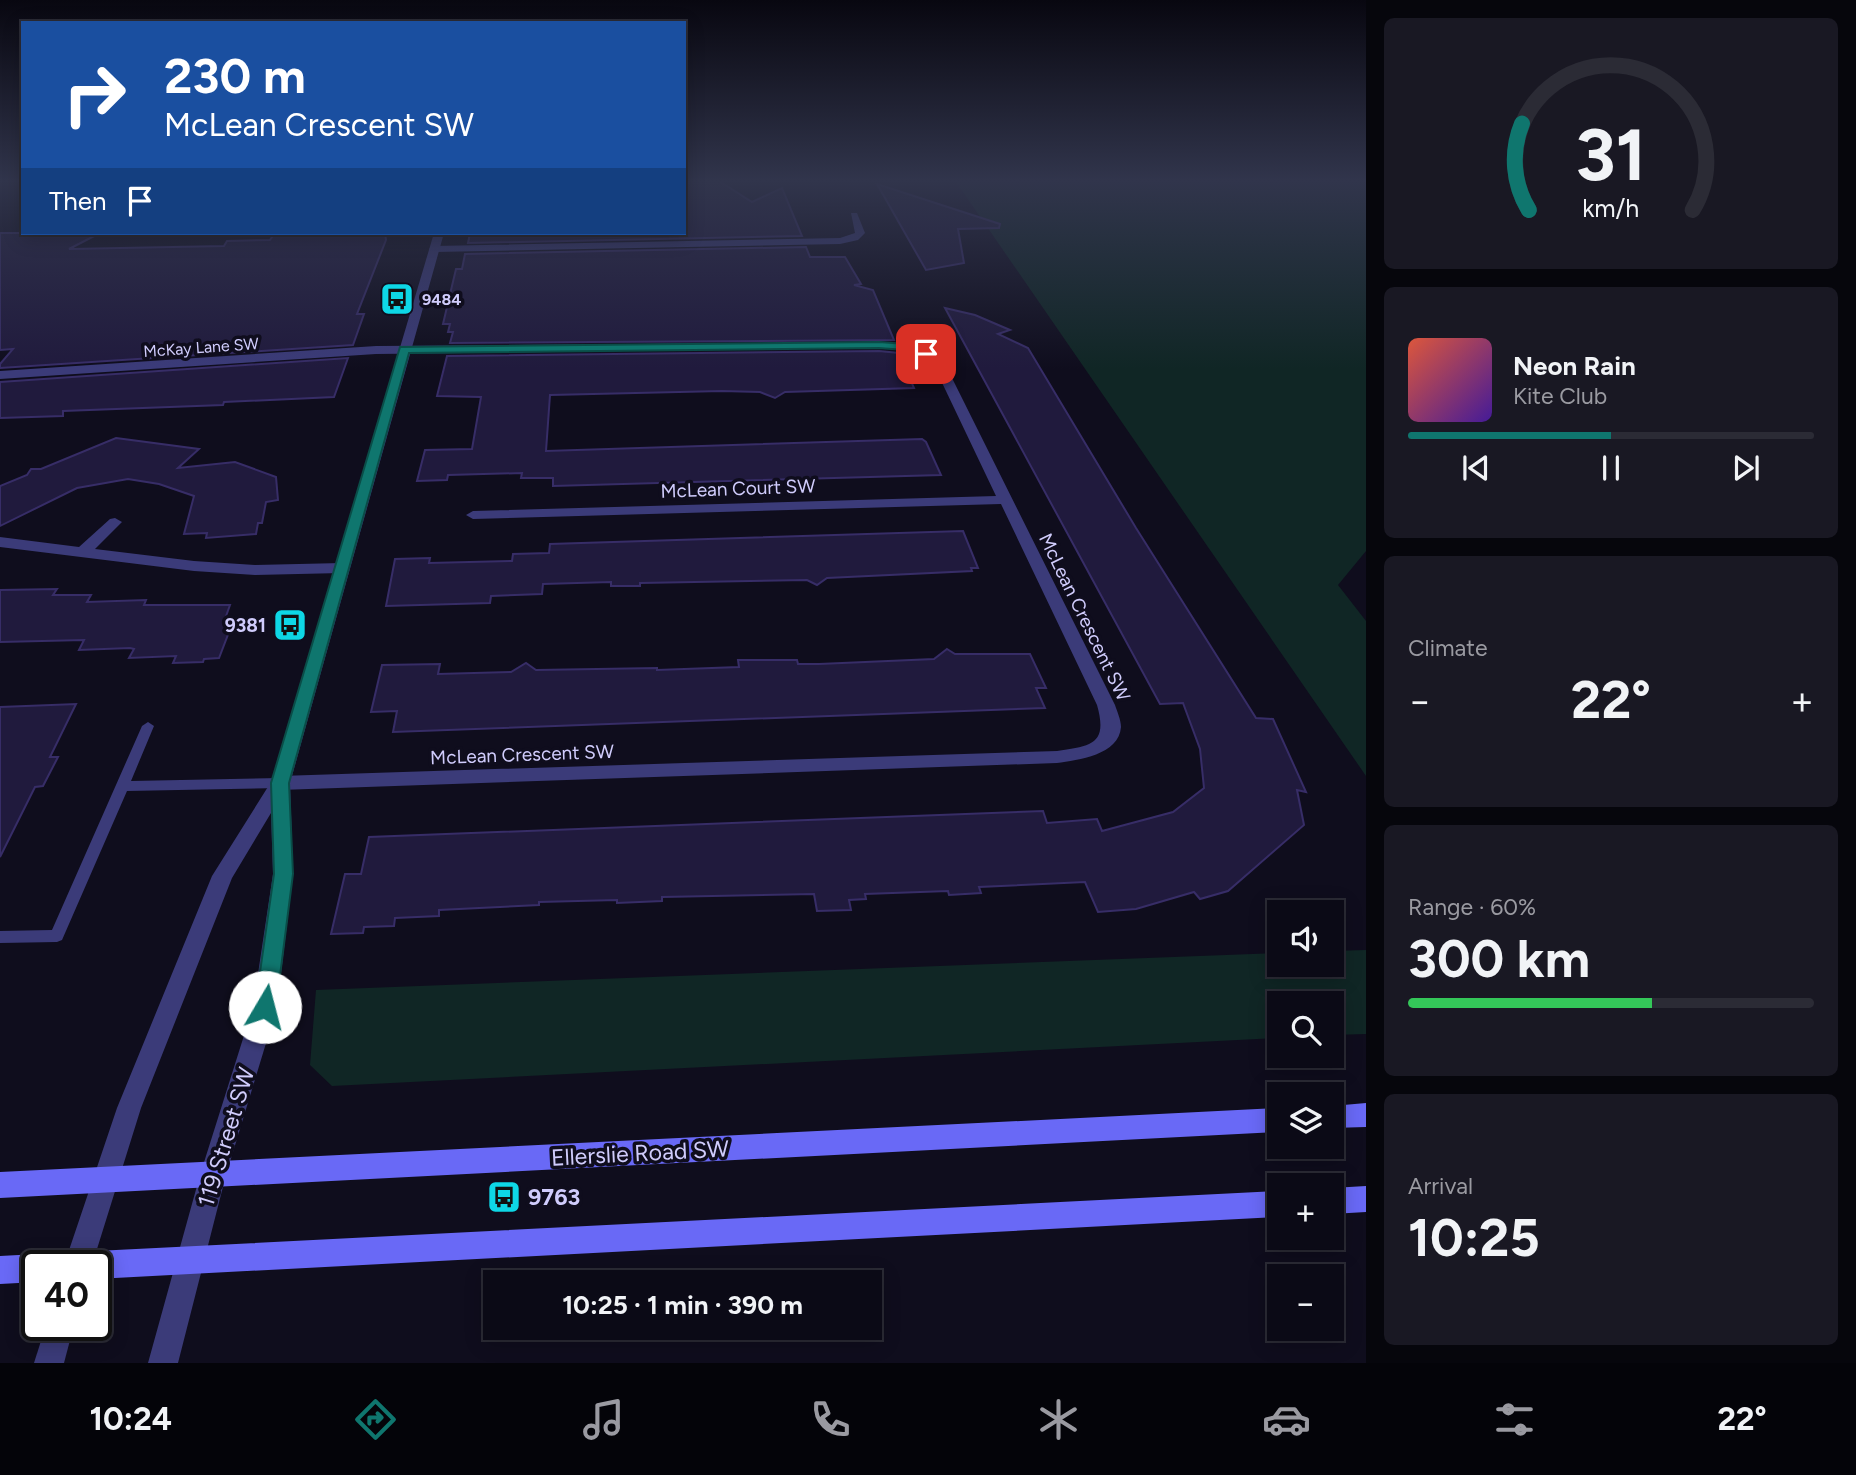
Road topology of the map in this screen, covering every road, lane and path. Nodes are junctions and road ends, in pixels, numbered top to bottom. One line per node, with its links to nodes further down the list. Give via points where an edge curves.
1 (436, 243): 3 (street, 119 Street SW)
2 (758, 243): 3 (street)
3 (434, 249): 4 (street, 119 Street SW)
4 (404, 350): 5 (street, McKay Lane SW); 6 (street, McLean Crescent SW, via 906,347 926,354 940,366); 11 (street, 119 Street SW)
5 (0, 375)
6 (1005, 500): 7 (street, McLean Court SW); 13 (street, McLean Crescent SW, via 1107,705 1111,733 1093,749 1057,757)
7 (472, 515)
8 (115, 522): 10 (street)
9 (0, 542): 10 (street)
10 (83, 552): 11 (street, via 233,569)
11 (342, 568): 13 (street, 119 Street SW)
12 (148, 726): 14 (lane)
13 (280, 783): 14 (lane); 19 (street, 119 Street SW, via 283,874 265,1007); 20 (street, 119 Street SW, via 222,876)
14 (121, 786): 15 (lane, via 57,936)
15 (0, 937)
16 (1366, 1115): 17 (main road)
17 (1344, 1116)
18 (1267, 1121): 19 (main road, Ellerslie Road SW)
19 (214, 1175): 20 (main road, Ellerslie Road SW); 26 (street, 119 Street SW)
20 (104, 1180): 21 (main road, Ellerslie Road SW); 25 (street, 119 Street SW)
21 (0, 1185)
22 (1366, 1199): 23 (main road)
23 (1344, 1200)
24 (1267, 1205): 26 (main road)
25 (83, 1250)
26 (191, 1260): 27 (main road); 32 (street, 119 Street SW)
27 (112, 1264)
28 (21, 1268): 29 (main road)
29 (0, 1269)
30 (55, 1341): 31 (street)
31 (49, 1363)
32 (163, 1363)

